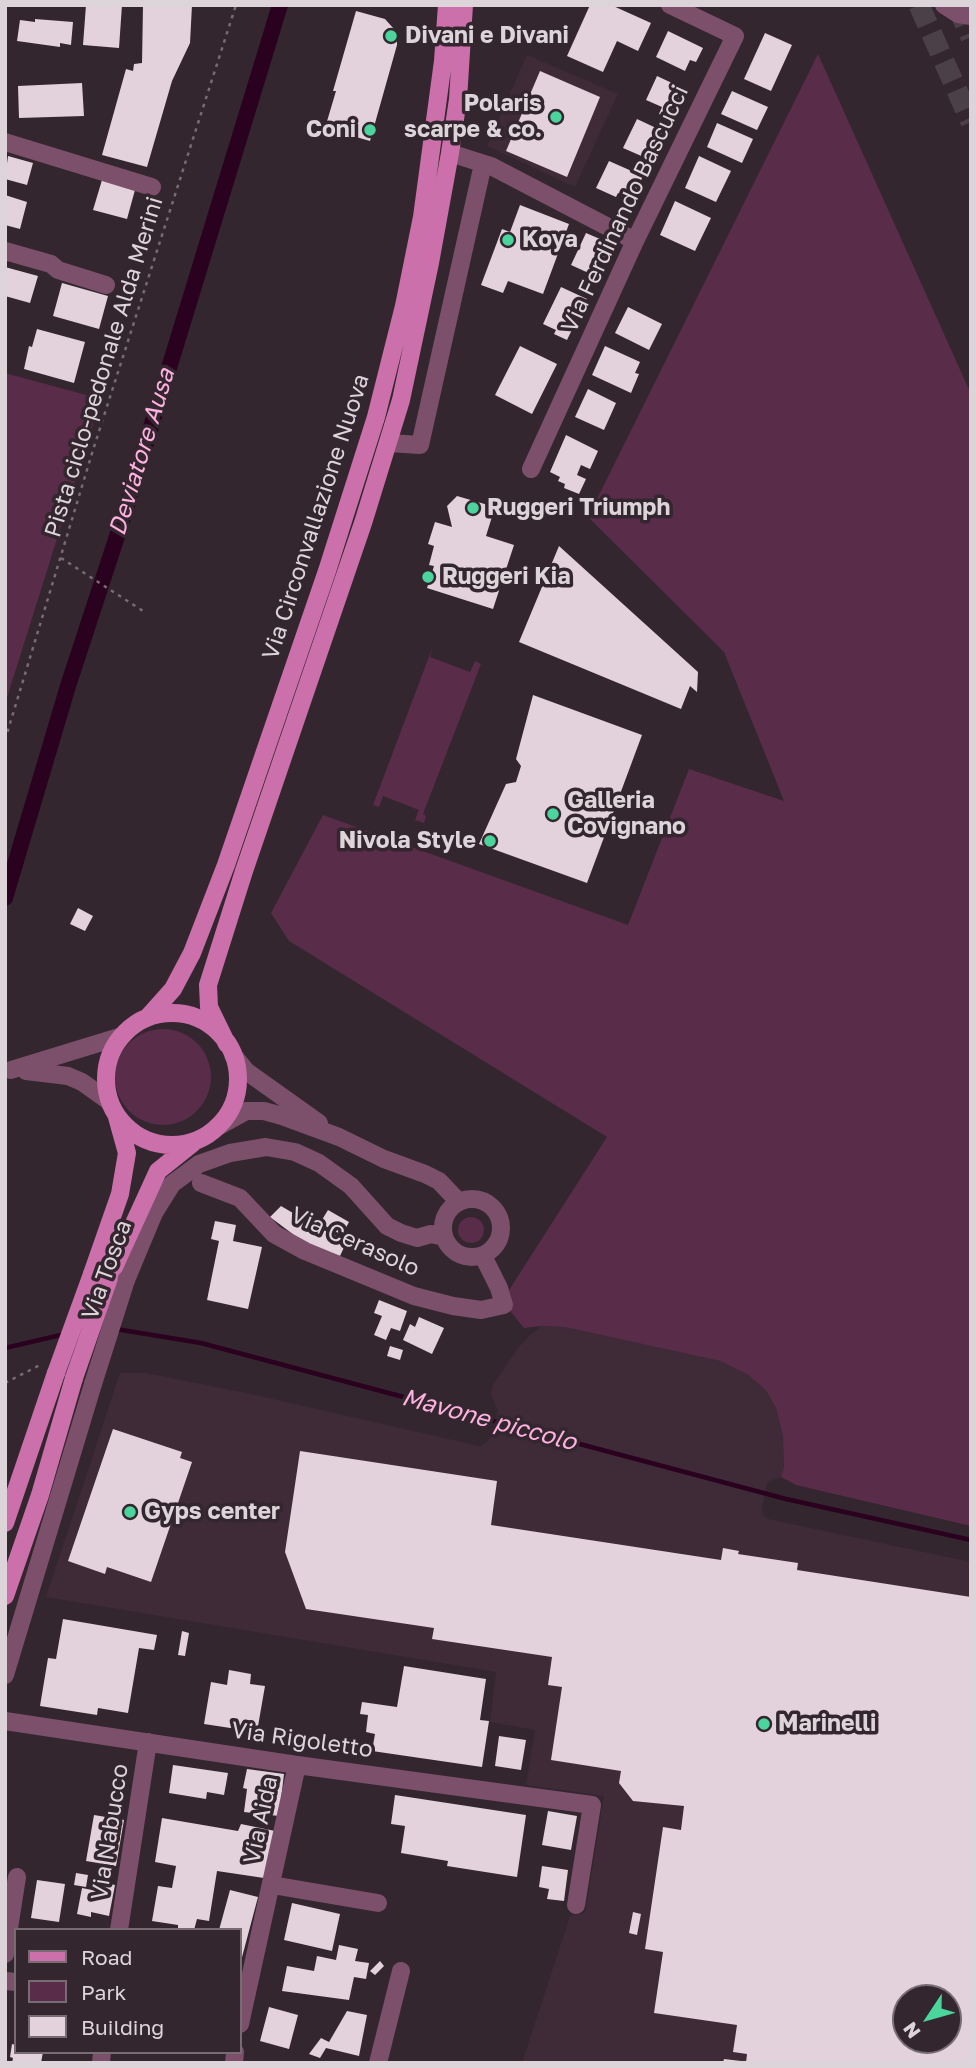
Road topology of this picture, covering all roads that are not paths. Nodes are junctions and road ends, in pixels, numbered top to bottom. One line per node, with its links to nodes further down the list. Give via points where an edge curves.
1 (447, 5): 15 (main road, Via Circonvallazione Nuova, via 422,217 376,417 226,866 173,989)
2 (464, 5): 7 (main road, Via Circonvallazione Nuova)
3 (670, 5): 10 (street, Via Ferdinando Bascucci, via 735,36)
4 (944, 5): 5 (street)
5 (970, 16)
6 (5, 142): 9 (street)
7 (450, 153): 8 (street); 13 (main road, Via Circonvallazione Nuova)
8 (483, 164): 10 (street); 13 (street, Via Circonvallazione Nuova, via 420,445)
9 (152, 187)
10 (635, 241): 14 (street, Via Ferdinando Bascucci)
11 (5, 251): 12 (street)
12 (106, 285)
13 (389, 443): 17 (main road, Via Circonvallazione Nuova, via 208,985 209,1007)
14 (531, 469)
15 (148, 1017): 16 (main road); 17 (main road, via 173,1013 198,1018)
16 (122, 1036): 18 (street); 19 (main road, via 107,1068)
17 (230, 1049): 20 (main road, via 237,1068 236,1093); 21 (street, via 246,1071)
18 (8, 1071): 19 (street, via 68,1076)
19 (113, 1108): 22 (main road, via 145,1139 170,1145); 27 (main road, via 127,1153)
20 (217, 1127): 21 (street, via 246,1111 264,1111); 22 (main road)
21 (339, 1137): 24 (street, via 439,1181)
22 (196, 1140): 27 (main road, via 158,1171)
23 (201, 1183): 26 (street, Via Cerasolo, via 240,1198 274,1234 305,1251 414,1296 481,1310 504,1305)
24 (459, 1202): 25 (street, via 447,1213); 26 (street, via 477,1199 499,1216 500,1235 491,1251)
25 (444, 1237): 26 (street, via 455,1252); 27 (street, Via Tosca, via 417,1238 387,1226 351,1186 319,1163 295,1152 266,1147 199,1164 172,1184)
26 (482, 1256)
27 (109, 1278): 28 (main road, bridge, via 48,1369); 29 (main road, bridge); 30 (street, Via Tosca, bridge, via 93,1384)
28 (5, 1523)
29 (5, 1596)
30 (5, 1675)
31 (5, 1721): 32 (street, Via Rigoletto)
32 (148, 1742): 33 (street, Via Rigoletto); 38 (street, Via Nabucco)
33 (298, 1765): 35 (street, Via Aida); 37 (street, Via Rigoletto, via 592,1805)
34 (17, 1877): 39 (street)
35 (272, 1885): 36 (street, Via Aida); 41 (street, Via Aida)
36 (378, 1903)
37 (576, 1905)
38 (119, 1928)
39 (5, 1954)
40 (401, 1971): 42 (street)
41 (242, 2012)
42 (378, 2063)

